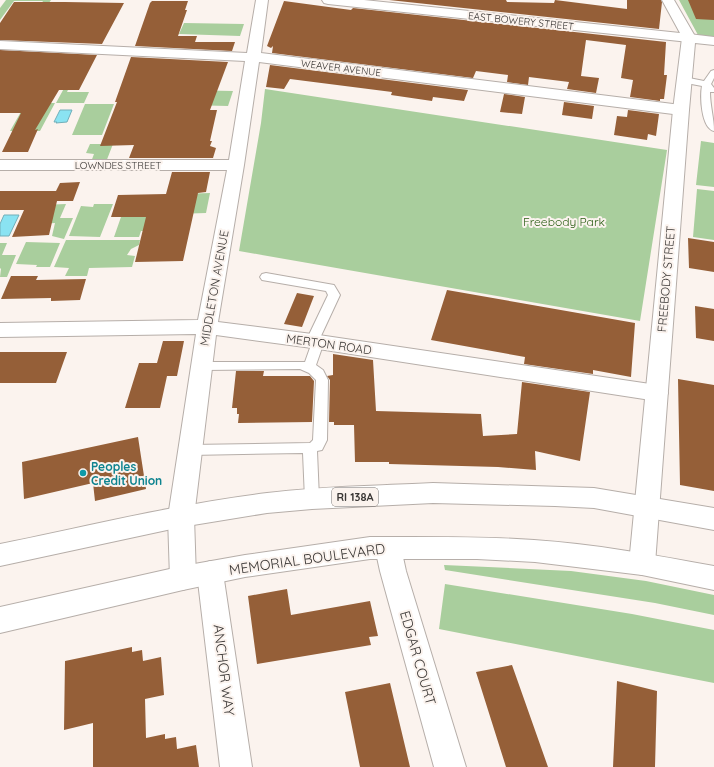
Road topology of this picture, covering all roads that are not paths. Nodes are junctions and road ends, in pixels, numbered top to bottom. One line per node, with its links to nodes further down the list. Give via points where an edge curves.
1 (262, 0): 7 (street, MIDDLETON AVENUE)
2 (328, 0): 4 (street, EAST BOWERY STREET, via 479,11)
3 (668, 0): 4 (street)
4 (689, 38): 5 (street, EAST BOWERY STREET); 9 (street, FREEBODY STREET)
5 (714, 41)
6 (0, 45): 7 (street, WEAVER AVENUE)
7 (253, 57): 12 (street, WEAVER AVENUE); 15 (street, MIDDLETON AVENUE)
8 (714, 73): 10 (lane)
9 (684, 80): 10 (lane); 12 (street, FREEBODY STREET)
10 (706, 84): 11 (lane); 13 (lane, via 707,112)
11 (714, 92)
12 (681, 110): 22 (street, FREEBODY STREET)
13 (714, 128)
14 (0, 165): 15 (street, LOWNDES STREET)
15 (236, 165): 17 (street, MIDDLETON AVENUE)
16 (266, 277): 19 (lane, via 330,288 334,295)
17 (207, 327): 18 (street, MERTON ROAD); 19 (street, MERTON ROAD); 20 (street, MIDDLETON AVENUE)
18 (0, 330)
19 (315, 342): 21 (lane); 22 (street, MERTON ROAD)
20 (202, 366): 21 (lane); 24 (street, MIDDLETON AVENUE)
21 (309, 367): 23 (lane, via 319,373 322,380 320,440 317,446)
22 (656, 393): 26 (street, FREEBODY STREET)
23 (310, 448): 24 (lane); 25 (lane)
24 (190, 450): 27 (street, MIDDLETON AVENUE)
25 (312, 498): 26 (street, RI 138A, via 432,493 515,494 594,498); 27 (street, RI 138A)
26 (646, 507): 28 (street, RI 138A); 31 (street, FREEBODY STREET)
27 (181, 517): 30 (street, RI 138A); 33 (street, MIDDLETON AVENUE)
28 (714, 519)
29 (388, 548): 31 (street, MEMORIAL BOULEVARD, via 535,551); 32 (street, MEMORIAL BOULEVARD, via 370,548); 37 (street, EDGAR COURT)
30 (0, 555)
31 (642, 564): 34 (street, MEMORIAL BOULEVARD)
32 (210, 573): 33 (street, MEMORIAL BOULEVARD); 36 (street, ANCHOR WAY)
33 (183, 578): 35 (street, MEMORIAL BOULEVARD)
34 (714, 578)
35 (0, 620)
36 (236, 767)
37 (450, 767)

